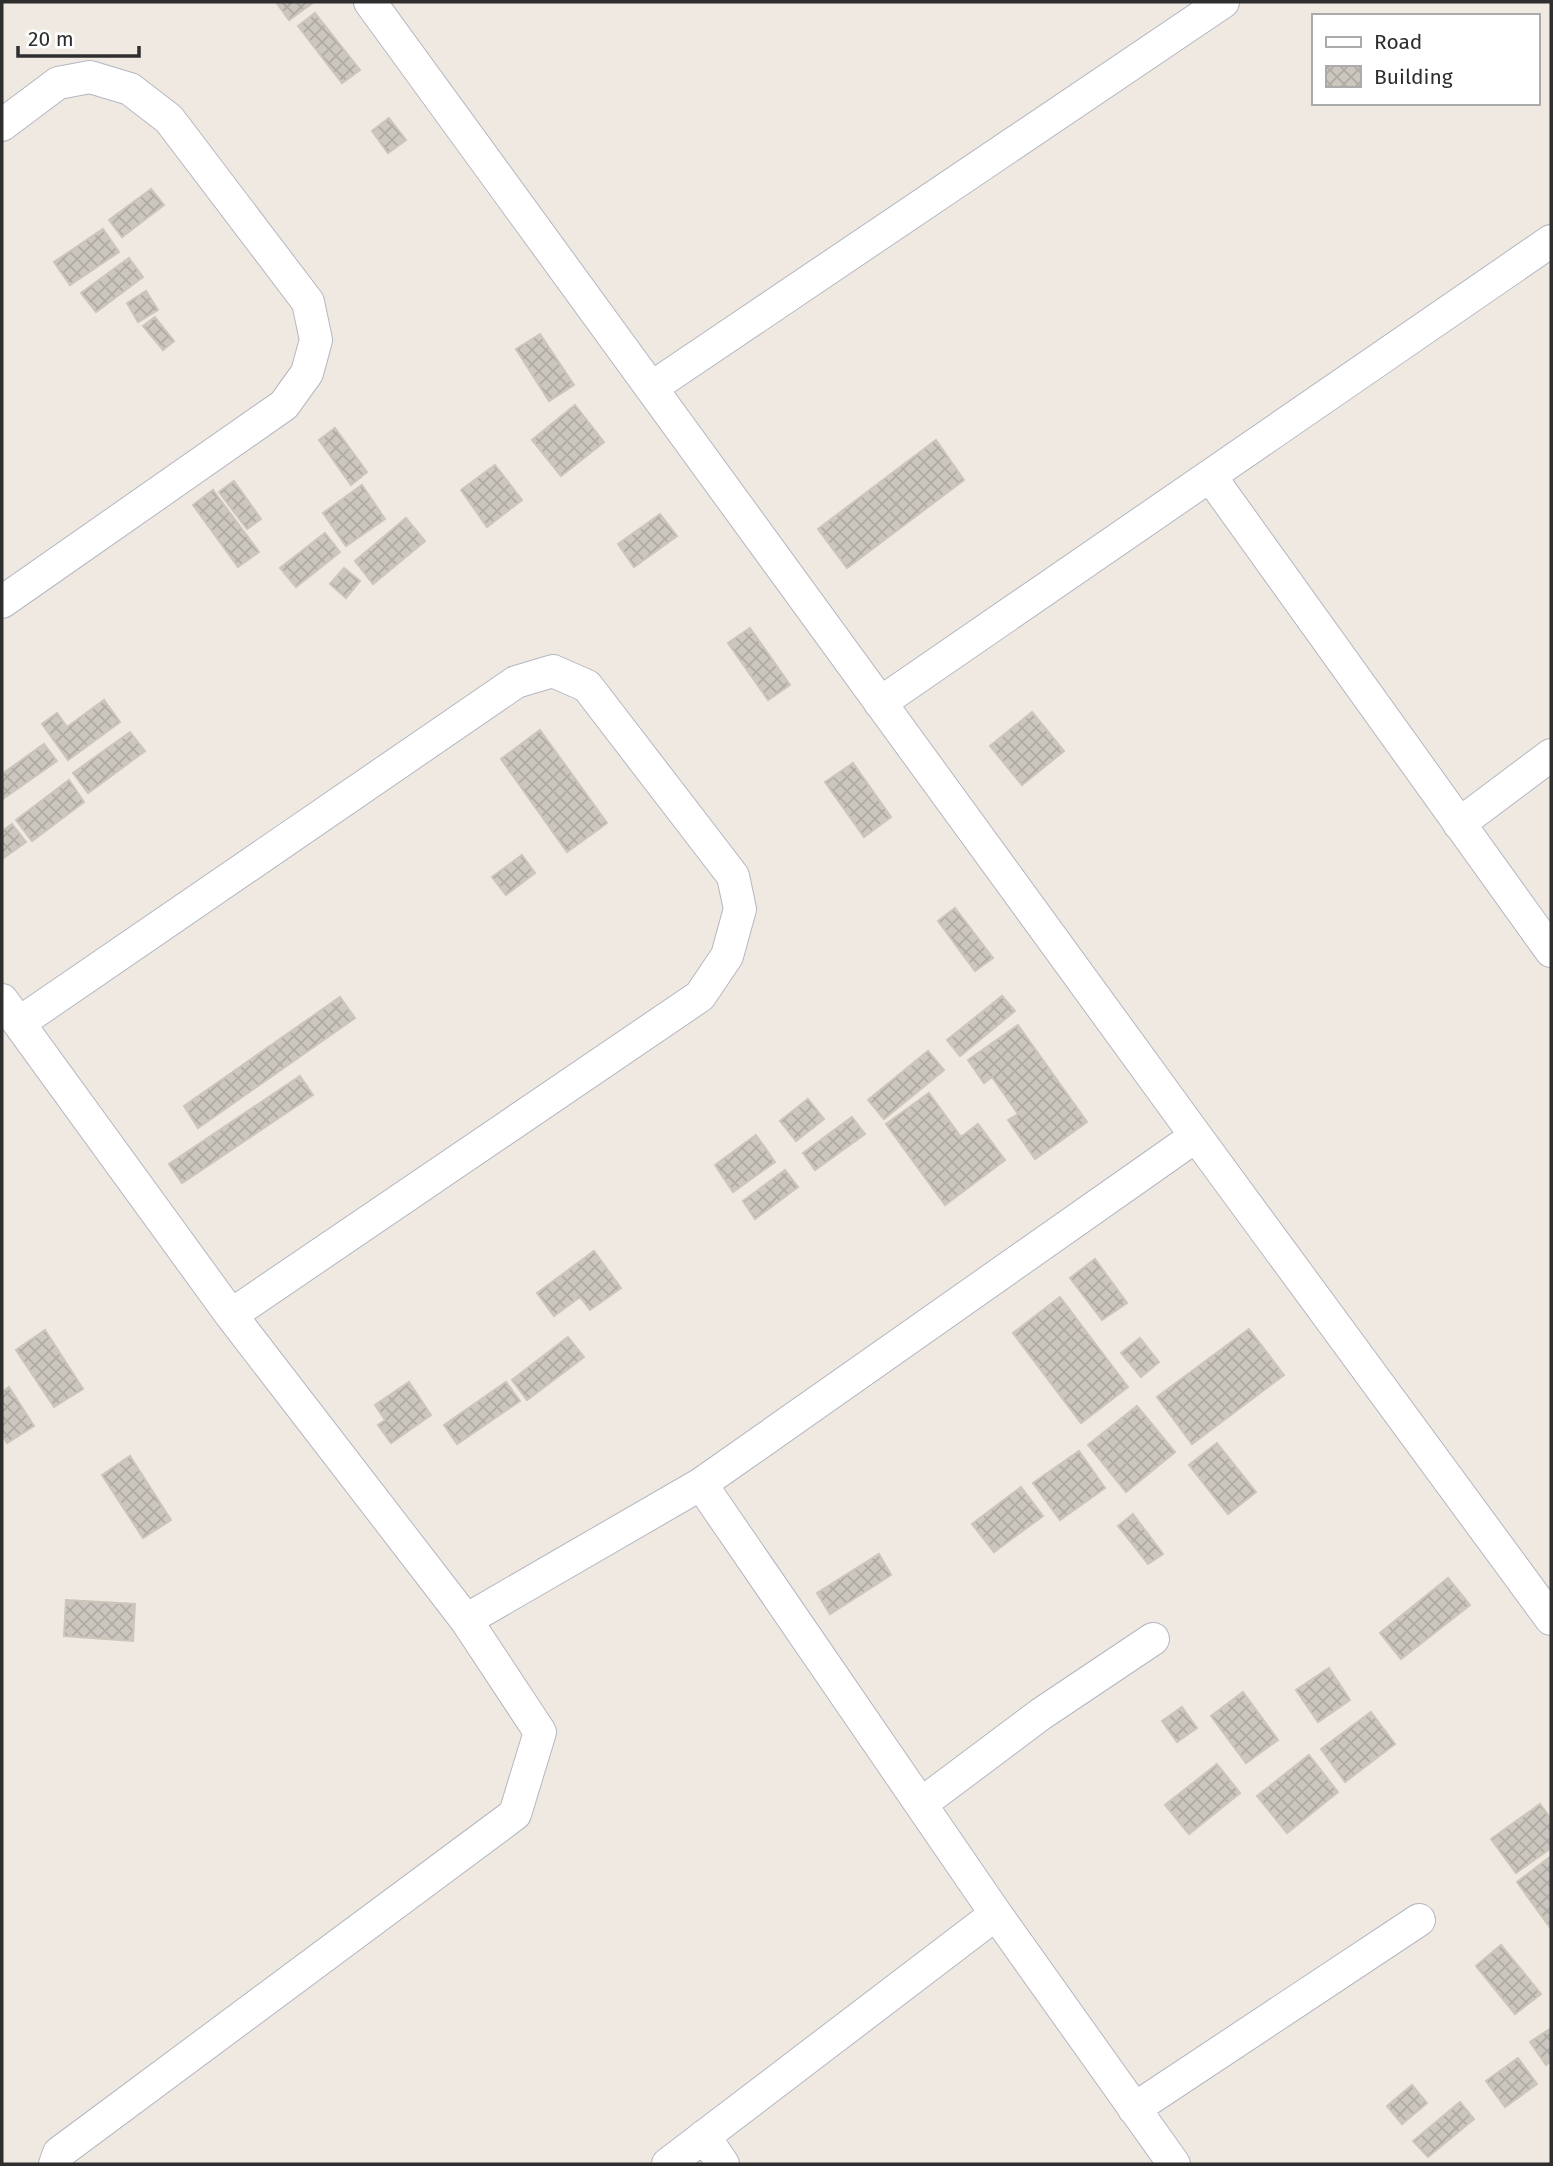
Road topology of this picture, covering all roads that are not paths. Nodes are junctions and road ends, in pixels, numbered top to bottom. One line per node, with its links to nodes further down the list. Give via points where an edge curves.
1 (370, 2): 5 (street)
2 (1223, 2): 5 (street)
3 (2, 125): 7 (street, via 58,83 90,77 130,89 169,119 299,291 307,302 316,340 307,373 284,405)
4 (1551, 241): 6 (street)
5 (651, 388): 8 (street)
6 (1210, 476): 8 (street); 10 (street)
7 (2, 602)
8 (880, 703): 13 (street)
9 (1551, 755): 10 (street)
10 (1459, 824): 11 (street)
11 (1551, 951)
12 (10, 1011): 14 (street); 14 (street, via 516,682 552,671 587,686 733,876 740,909 727,956 700,996)
13 (1196, 1136): 15 (street); 16 (street)
14 (231, 1315): 17 (street)
15 (701, 1484): 17 (street); 19 (street)
16 (1551, 1619)
17 (466, 1620): 24 (street, via 540,1732 515,1814 59,2153)
18 (1153, 1639): 19 (street, via 1041,1714)
19 (921, 1804): 20 (street)
20 (996, 1914): 22 (street); 23 (street)
21 (1419, 1920): 22 (street)
22 (1134, 2109): 27 (street)
23 (704, 2136): 25 (street); 26 (street)
24 (55, 2164)
25 (668, 2164)
26 (723, 2164)
27 (1174, 2164)

